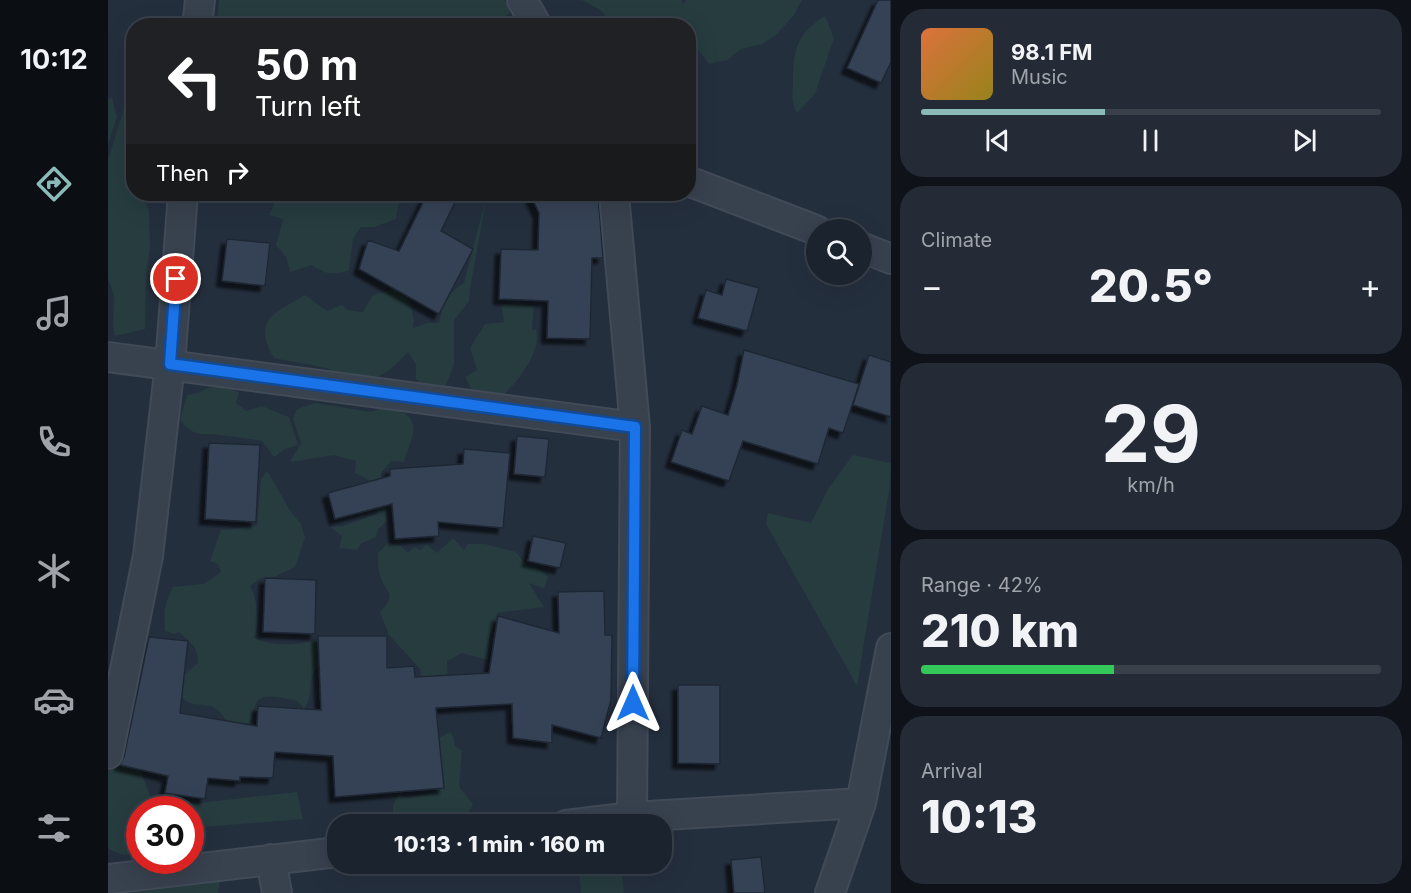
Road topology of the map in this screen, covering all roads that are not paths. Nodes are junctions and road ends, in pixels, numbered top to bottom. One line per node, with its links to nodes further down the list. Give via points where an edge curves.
1 (200, 0): 3 (street)
2 (522, 0): 4 (street)
3 (198, 18)
4 (532, 18)
5 (696, 185): 8 (street)
6 (182, 201): 12 (street)
7 (615, 201): 13 (street)
8 (806, 226)
9 (872, 251): 10 (street)
10 (891, 259)
11 (108, 357): 12 (street)
12 (170, 364): 13 (street); 15 (street, via 148,556)
13 (635, 427): 17 (street)
14 (891, 648): 16 (street)
15 (108, 754)
16 (861, 803): 18 (street); 23 (street)
17 (632, 814)
18 (672, 815)
19 (327, 853): 20 (street)
20 (271, 859): 21 (street); 22 (street)
21 (108, 879)
22 (277, 893)
23 (831, 893)

